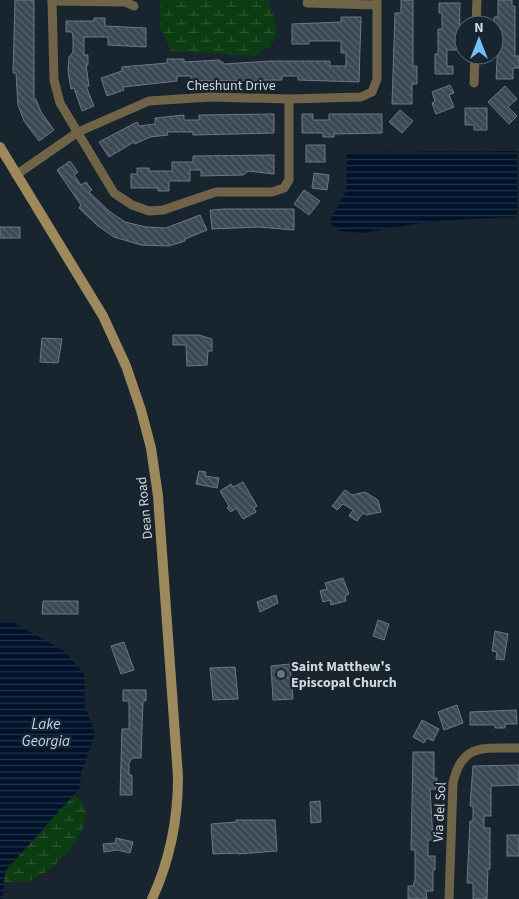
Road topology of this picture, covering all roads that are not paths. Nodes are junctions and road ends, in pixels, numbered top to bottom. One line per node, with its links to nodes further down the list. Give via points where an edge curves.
1 (52, 0): 5 (street, via 125,2); 10 (street, via 54,80 60,103)
2 (477, 0): 6 (street)
3 (307, 2): 4 (street)
4 (377, 2): 9 (street, Cheshunt Drive, via 378,79 372,92 361,97)
5 (134, 6)
6 (476, 15)
7 (475, 65): 8 (street)
8 (474, 84)
9 (289, 99): 10 (street, Cheshunt Drive, via 210,97 149,100); 10 (street, via 289,180 284,188 272,192 216,192 163,210 150,211 132,205 114,193)
10 (78, 132): 12 (street, Cheshunt Drive)
11 (0, 147): 12 (main road, Dean Road)
12 (16, 175): 14 (main road, Dean Road, via 111,332 135,392 151,448 159,510 178,777 171,842)
13 (519, 748): 15 (street, Via del Sol, via 480,749 467,753 456,766)
14 (152, 899)
15 (449, 899)

